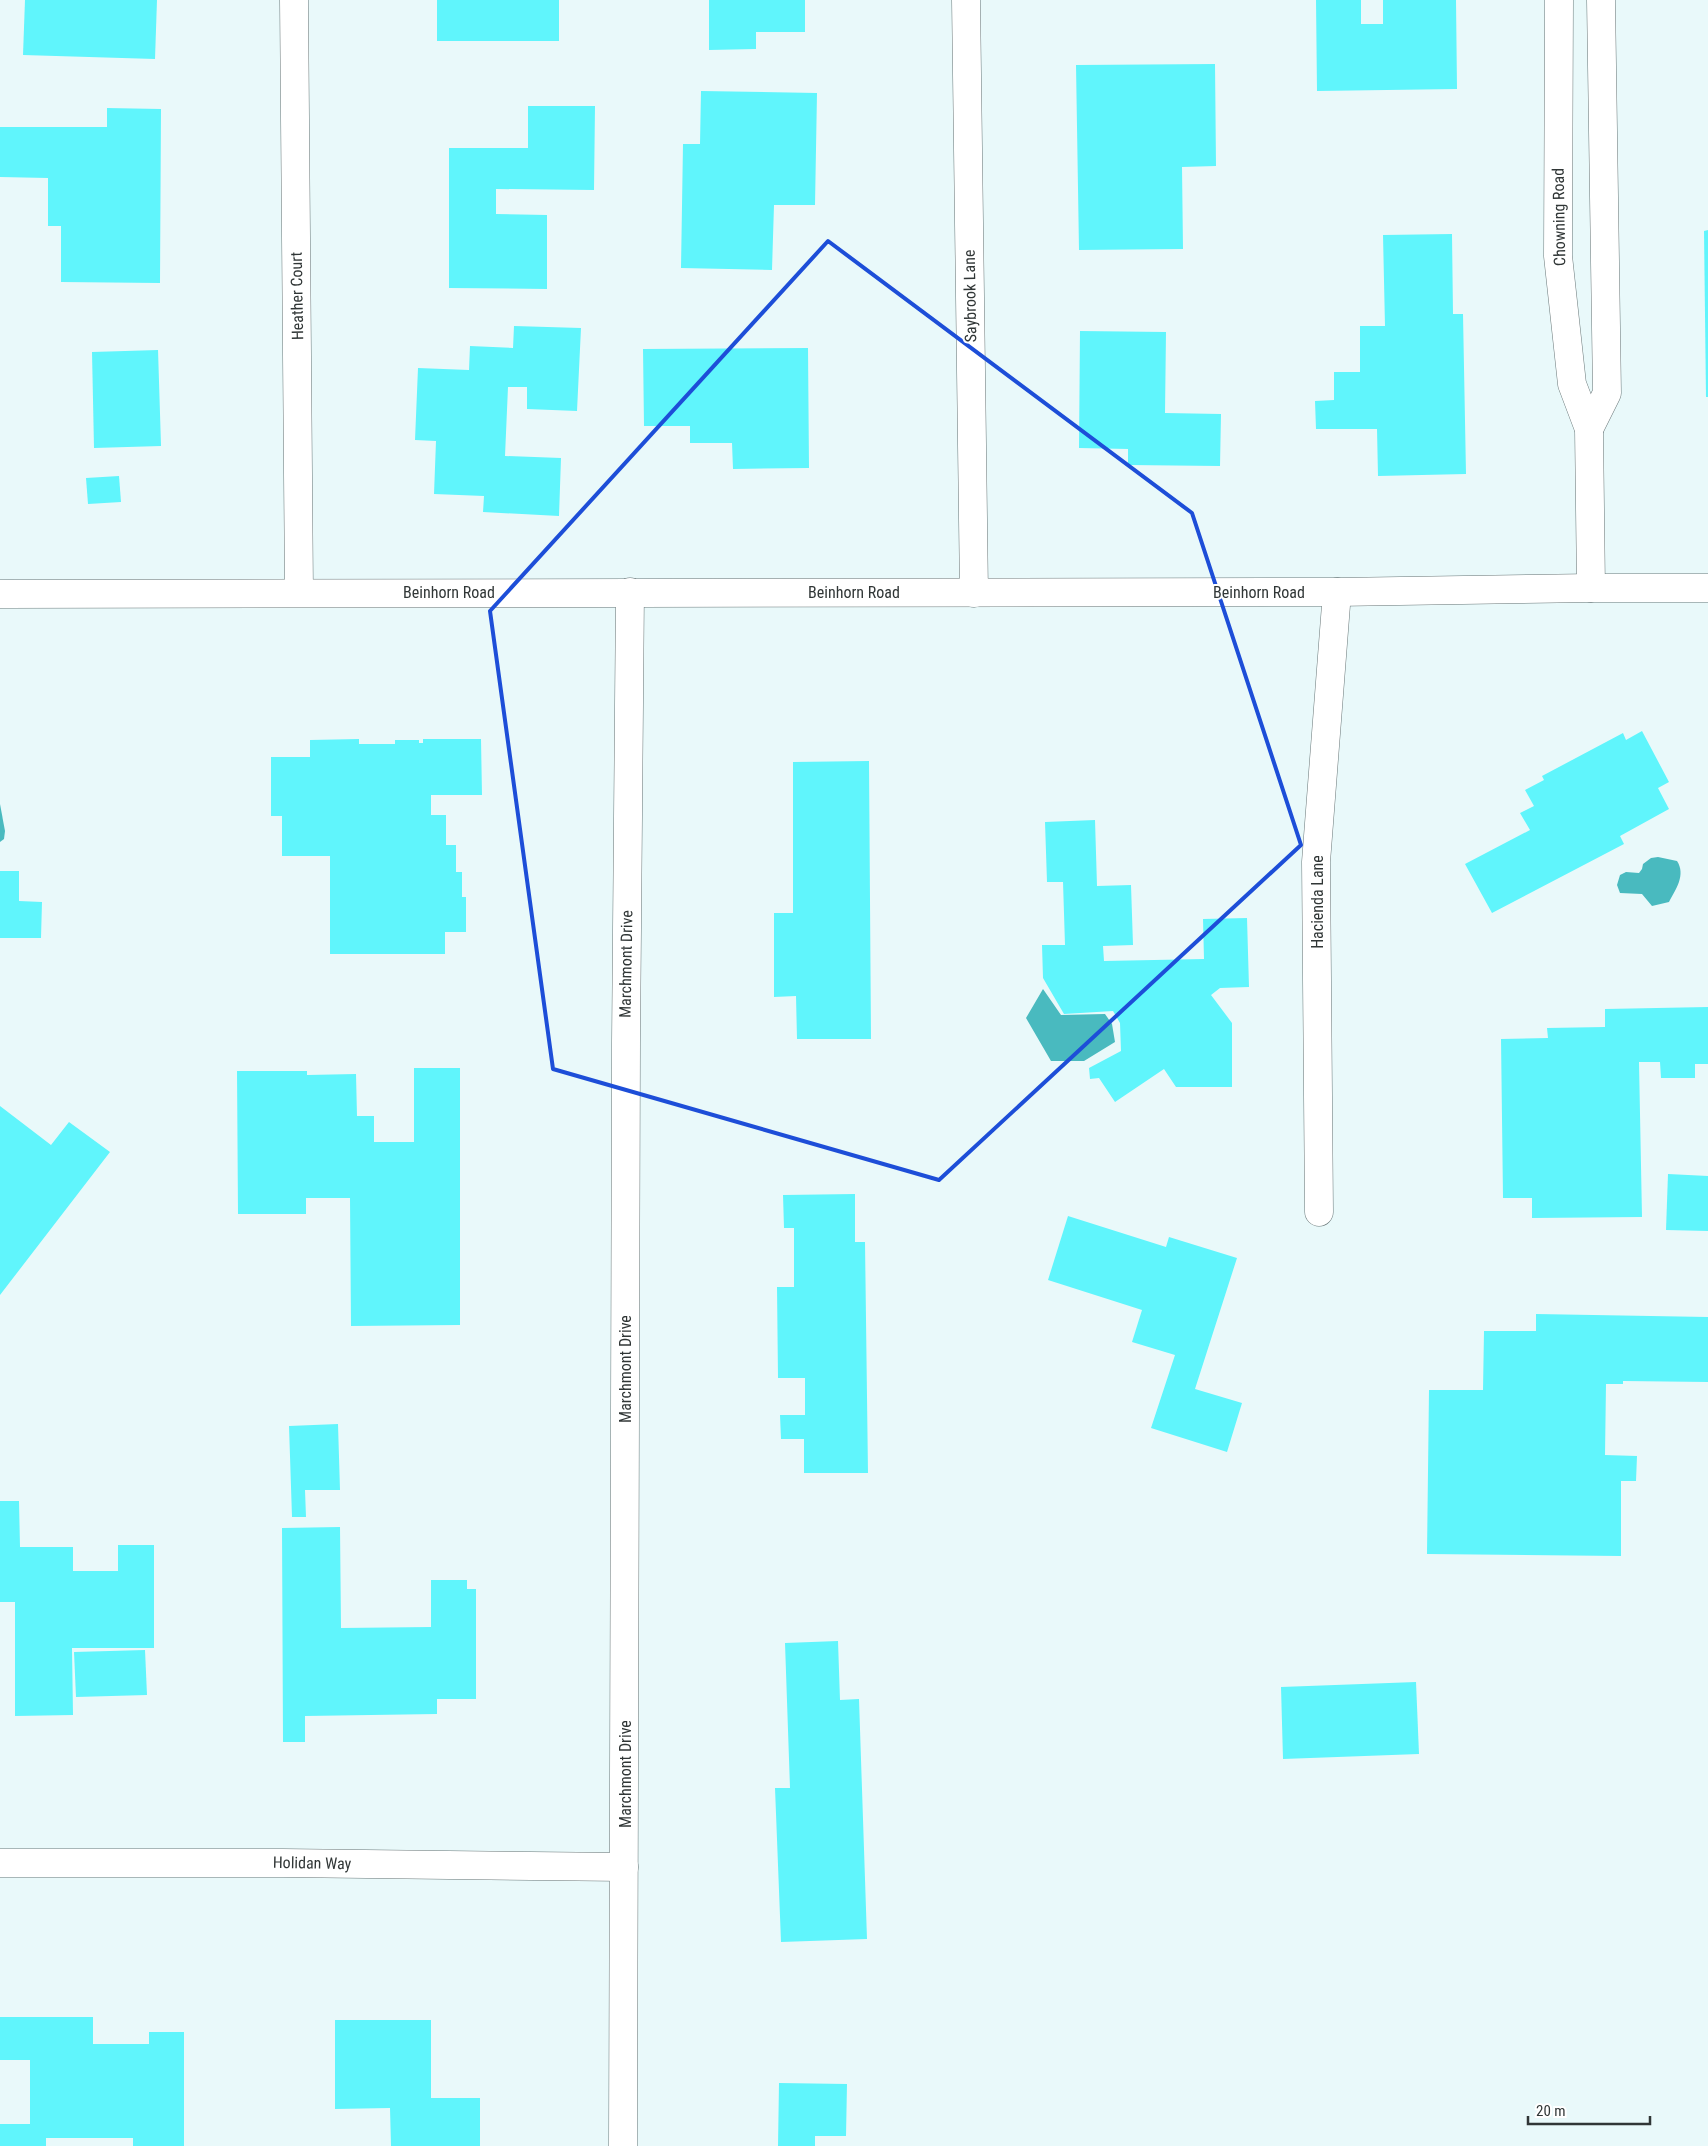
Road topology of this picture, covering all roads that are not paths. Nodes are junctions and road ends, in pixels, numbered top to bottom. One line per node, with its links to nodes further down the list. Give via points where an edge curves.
1 (294, 0): 8 (street, Heather Court)
2 (966, 0): 11 (street, Saybrook Lane)
3 (1559, 0): 5 (street, Chowning Road, via 1558,256 1572,384)
4 (1601, 0): 5 (street, Chowning Road, via 1607,393)
5 (1590, 429): 6 (street, Chowning Road)
6 (1591, 588): 7 (street, Beinhorn Road); 10 (street, Beinhorn Road)
7 (1708, 588)
8 (299, 592): 9 (street, Beinhorn Road); 12 (street, Beinhorn Road)
9 (630, 592): 11 (street, Beinhorn Road); 15 (street, Marchmont Drive)
10 (1337, 592): 11 (street, Beinhorn Road); 13 (street, Hacienda Lane, via 1316,862)
11 (974, 593)
12 (0, 594)
13 (1319, 1212)
14 (0, 1863): 15 (street, Holidan Way)
15 (624, 1867): 16 (street, Marchmont Drive)
16 (623, 2146)

